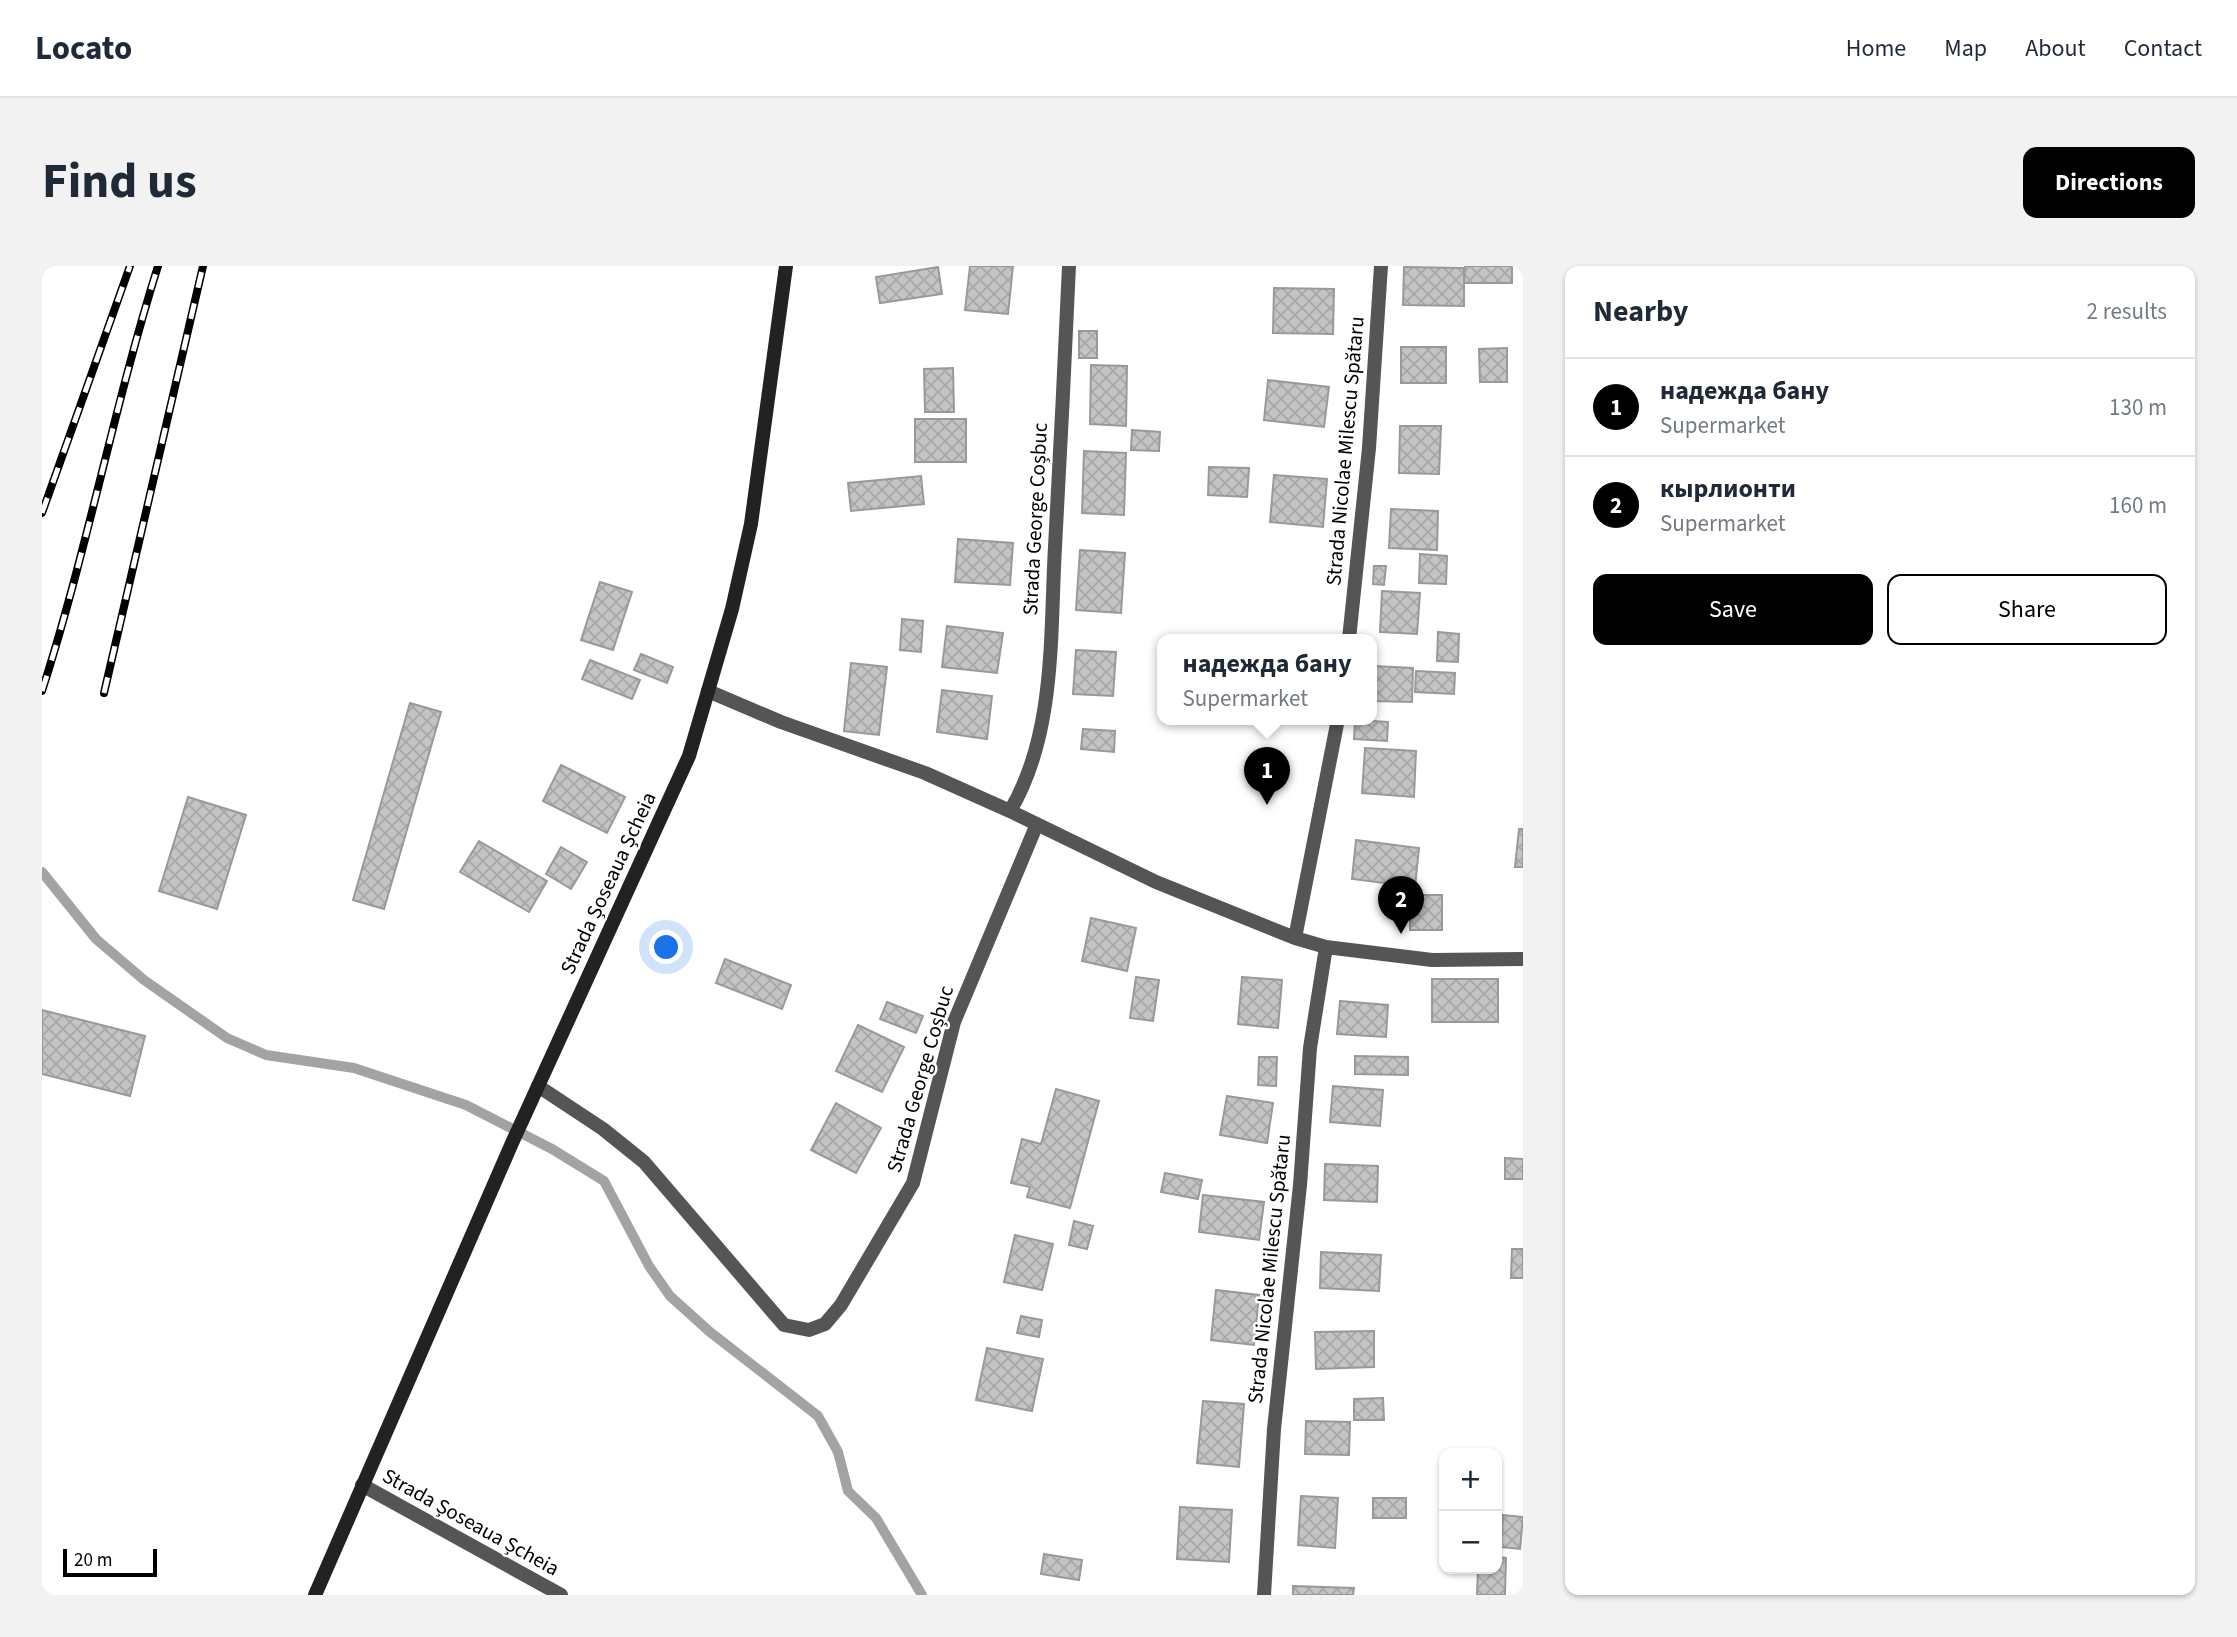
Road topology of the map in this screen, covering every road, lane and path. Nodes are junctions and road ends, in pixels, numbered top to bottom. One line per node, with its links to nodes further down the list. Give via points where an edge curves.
1 (786, 266): 5 (main road, Strada Șoseaua Șcheia, via 751,524)
2 (1069, 266): 7 (street, Strada George Coșbuc, via 1048,668 1035,755)
3 (1381, 266): 4 (street, Strada Nicolae Milescu Spătaru)
4 (1350, 634)
5 (708, 691): 7 (street, via 925,773); 12 (main road, Strada Șoseaua Șcheia, via 689,756)
6 (1337, 725): 9 (street)
7 (1010, 811): 8 (street)
8 (1037, 824): 9 (street, via 1156,882); 12 (street, Strada George Coșbuc, via 954,1022 913,1183 841,1305 825,1324 809,1330 784,1325 644,1162)
9 (1295, 938): 10 (street)
10 (1326, 947): 11 (street, via 1432,960); 16 (street, Strada Nicolae Milescu Spătaru, via 1310,1048 1274,1429)
11 (1516, 959)
12 (538, 1086): 13 (main road, Strada Șoseaua Șcheia)
13 (362, 1485): 14 (main road, Strada Șoseaua Șcheia); 15 (street, Strada Șoseaua Șcheia)
14 (315, 1595)
15 (561, 1595)
16 (1264, 1595)

